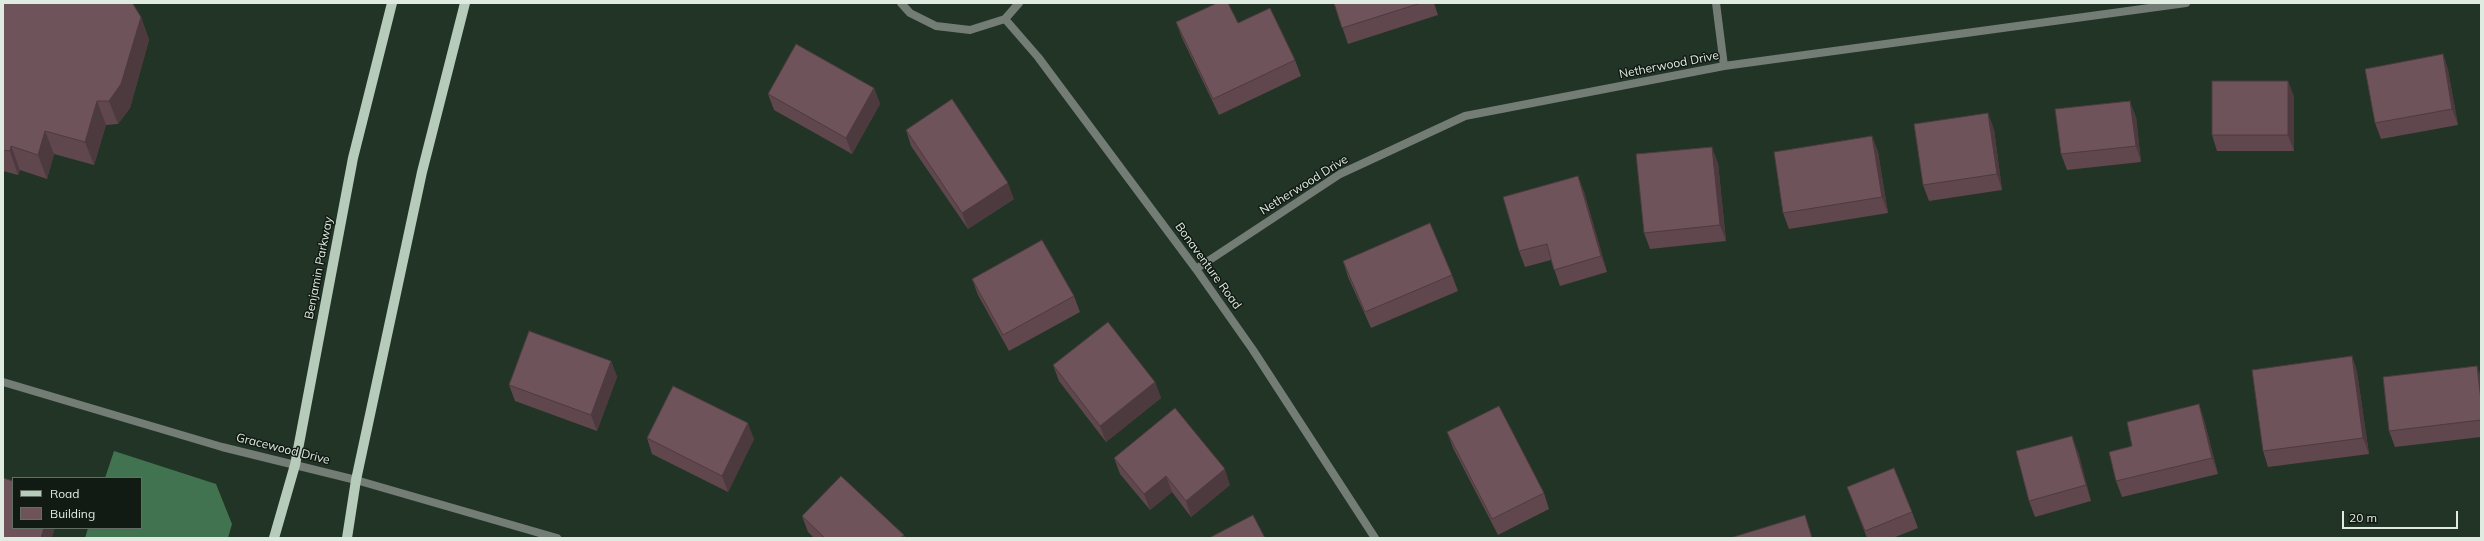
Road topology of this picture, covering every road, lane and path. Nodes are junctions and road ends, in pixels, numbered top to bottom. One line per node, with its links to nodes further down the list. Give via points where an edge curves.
1 (392, 3): 11 (main road, Benjamin Parkway, via 353,158)
2 (465, 3): 12 (main road, via 422,172)
3 (900, 3): 7 (street, via 910,13 936,26 970,30)
4 (1019, 3): 7 (street)
5 (1716, 3): 8 (street)
6 (2186, 3): 8 (street, Netherwood Drive)
7 (1005, 19): 9 (street, Bonaventure Road, via 1038,57)
8 (1724, 66): 9 (street, Netherwood Drive, via 1464,116 1340,174)
9 (1196, 269): 16 (street, Bonaventure Road, via 1253,350)
10 (3, 382): 11 (street, Gracewood Drive, via 222,447)
11 (295, 465): 12 (street, Gracewood Drive); 13 (main road, Benjamin Parkway)
12 (356, 480): 14 (main road); 15 (street, Gracewood Drive)
13 (274, 538)
14 (348, 538)
15 (557, 538)
16 (1375, 538)

